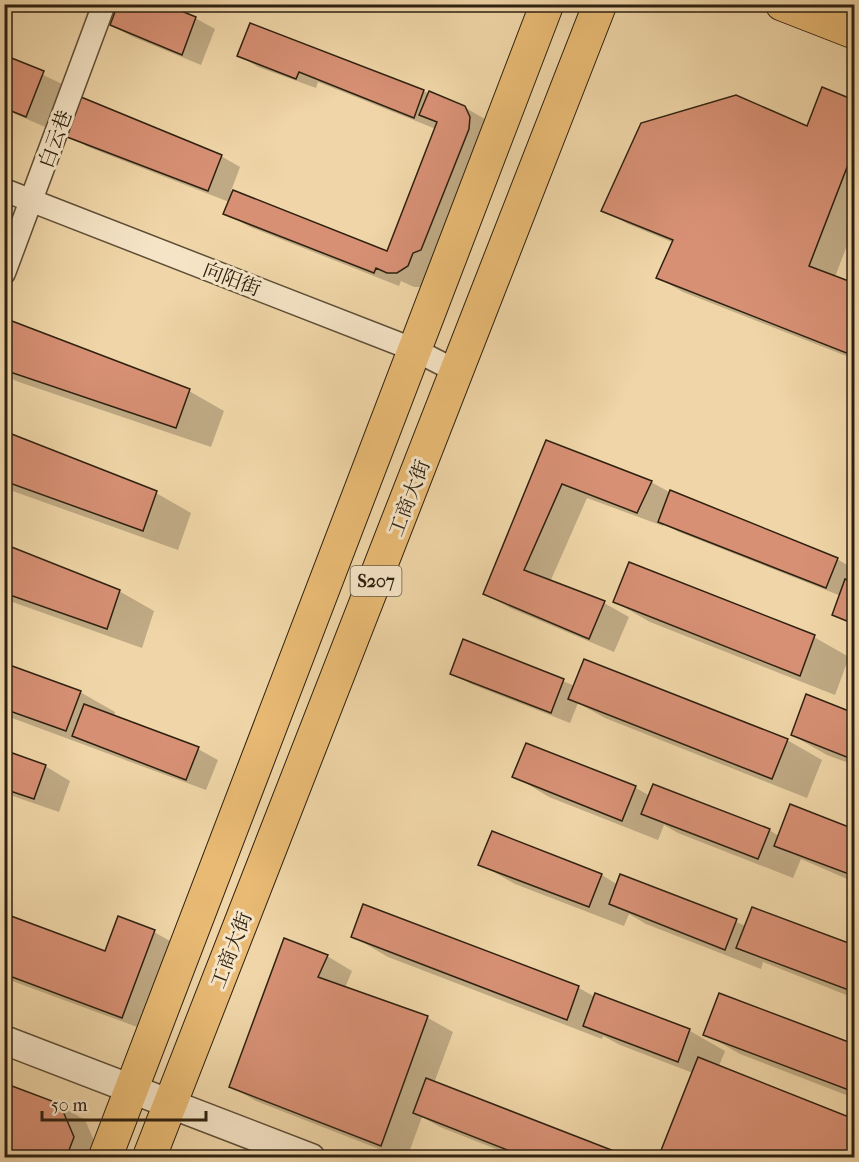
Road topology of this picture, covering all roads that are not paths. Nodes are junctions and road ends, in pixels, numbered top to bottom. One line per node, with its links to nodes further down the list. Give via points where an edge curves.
1 (104, 4): 7 (street, 白云巷)
2 (547, 4): 9 (main road, S207)
3 (600, 4): 10 (main road, 工商大街 / S207)
4 (782, 4): 5 (main road)
5 (855, 32)
6 (4, 190): 7 (street, 向阳街)
7 (32, 201): 8 (street, 白云巷); 9 (street, 向阳街)
8 (4, 273)
9 (415, 350): 10 (street, 向阳街); 12 (main road, S207)
10 (458, 372): 13 (main road, 工商大街 / S207)
11 (4, 1040): 12 (street)
12 (132, 1087): 13 (street); 14 (main road, S207)
13 (170, 1103): 15 (main road, 工商大街 / S207); 16 (street)
14 (105, 1158)
15 (149, 1158)
16 (311, 1158)

